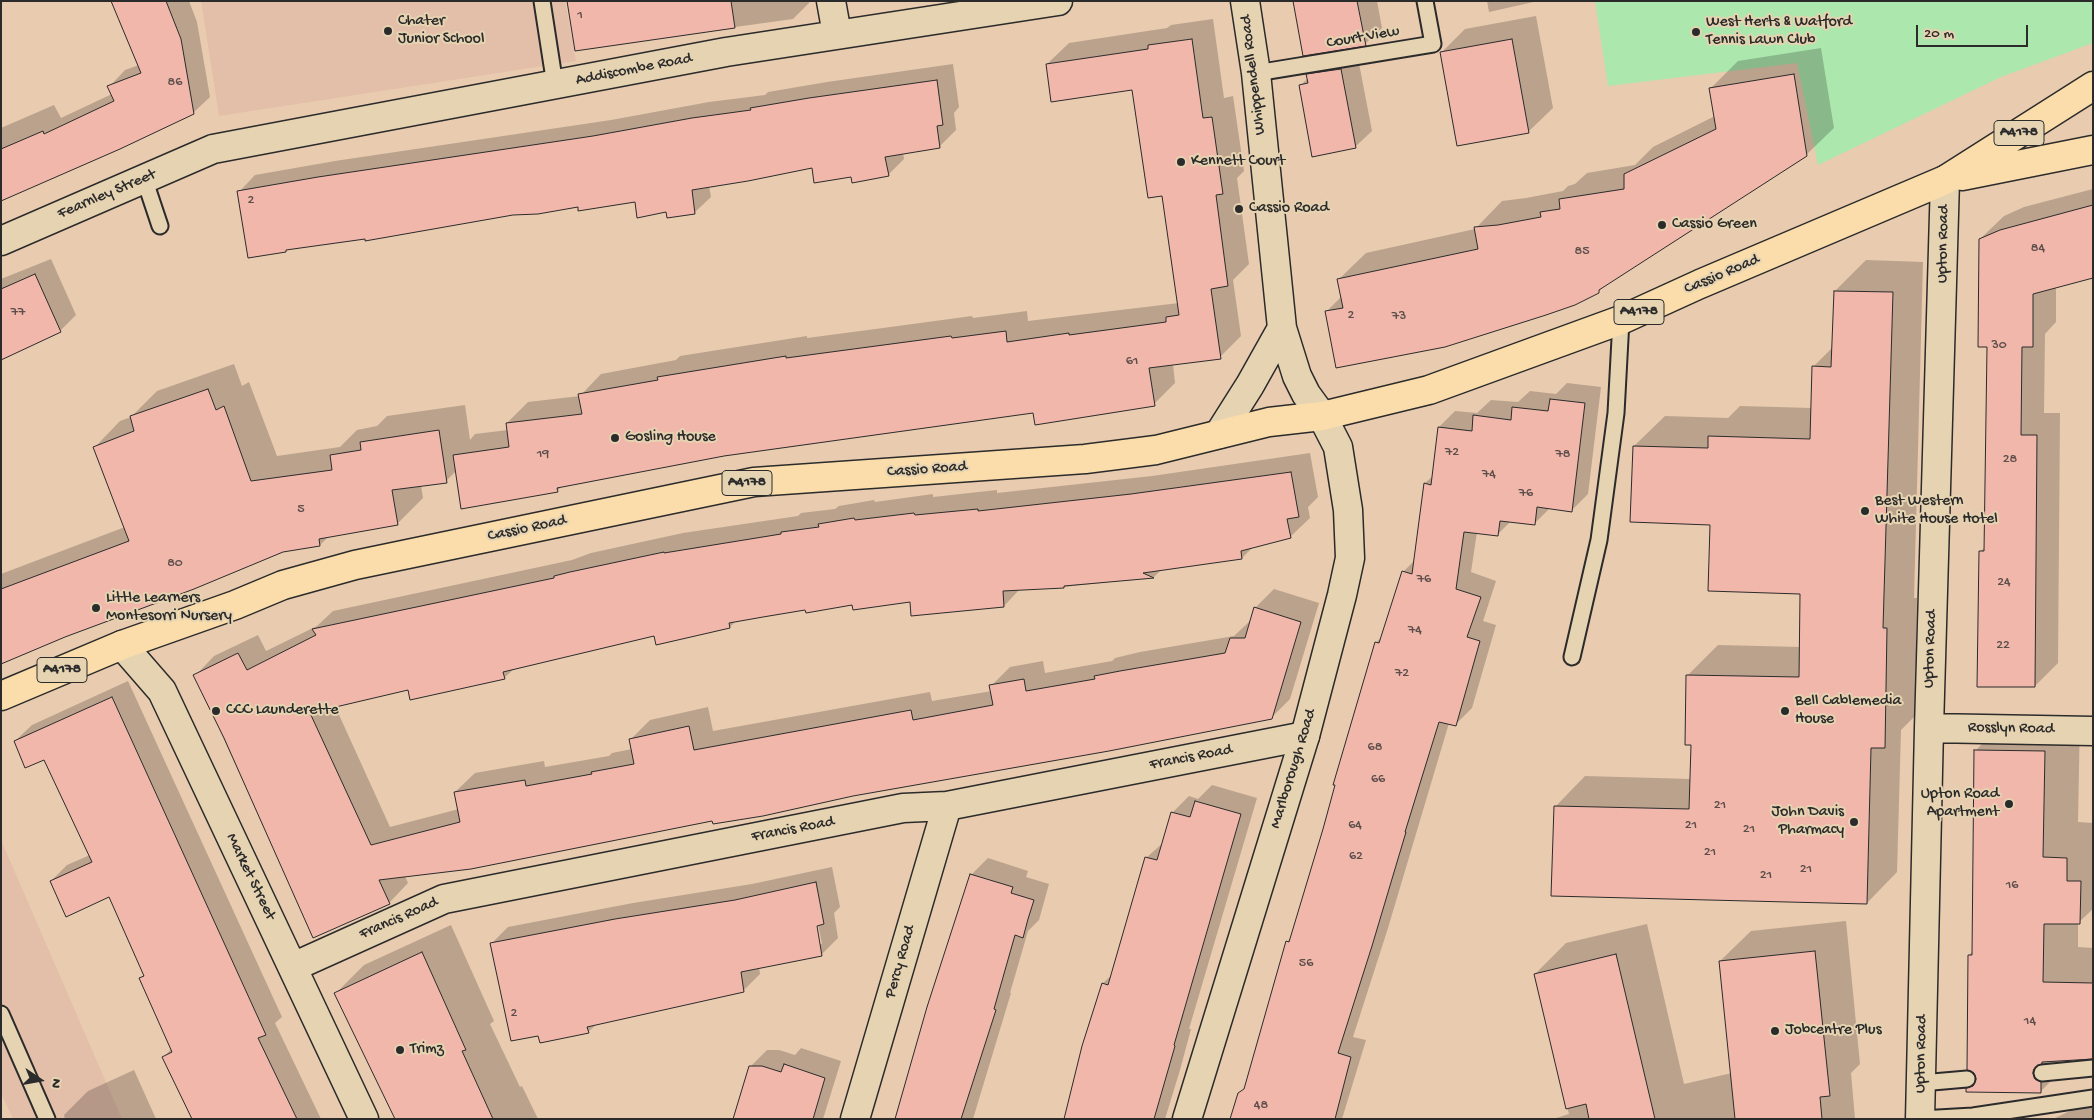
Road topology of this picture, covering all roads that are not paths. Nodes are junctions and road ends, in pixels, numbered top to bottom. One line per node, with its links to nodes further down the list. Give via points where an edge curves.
1 (542, 1): 8 (lane)
2 (831, 1): 6 (street)
3 (1058, 1): 6 (street, Addiscombe Road)
4 (1245, 1): 7 (street, Whippendell Road)
5 (1425, 1): 7 (lane, Court View, via 1433,44)
6 (837, 34): 8 (street, Addiscombe Road)
7 (1256, 73): 17 (street, Whippendell Road)
8 (555, 85): 10 (street, Addiscombe Road)
9 (2093, 86): 13 (main road, Cassio Road / A4178)
10 (213, 149): 12 (street, Fearnley Street)
11 (2093, 150): 13 (main road, Cassio Road / A4178)
12 (144, 178): 14 (lane); 15 (street, Fearnley Street)
13 (1945, 180): 16 (main road, Cassio Road / A4178); 23 (street, Upton Road)
14 (160, 226)
15 (1, 241)
16 (1622, 320): 18 (main road, Cassio Road / A4178, via 1429,390); 21 (lane, via 1616,413 1599,540)
17 (1282, 328): 18 (street, Whippendell Road, via 1297,376); 19 (street)
18 (1322, 416): 19 (main road, Cassio Road / A4178, via 1269,422); 25 (street, Marlborough Road, via 1338,447 1348,510 1350,558)
19 (1219, 434): 20 (main road, Cassio Road / A4178, via 1156,450 1085,460 754,482 355,565 283,585)
20 (122, 645): 22 (main road, A4178); 27 (street, Market Street, via 162,692)
21 (1572, 657)
22 (1, 696)
23 (1929, 728): 24 (street, Rosslyn Road); 32 (street, Upton Road)
24 (2093, 731)
25 (1305, 736): 26 (street, Francis Road); 38 (street, Marlborough Road)
26 (947, 806): 27 (street, Francis Road, via 903,808 444,899); 37 (street, Percy Road)
27 (293, 967): 36 (street, Market Street)
28 (1, 1014): 35 (lane)
29 (2093, 1068): 30 (lane)
30 (2042, 1074)
31 (1966, 1079): 32 (lane)
32 (1921, 1082): 39 (street, Upton Road)
33 (2093, 1098): 34 (lane)
34 (1974, 1117): 39 (lane)
35 (47, 1119)
36 (364, 1119)
37 (855, 1119)
38 (1186, 1119)
39 (1920, 1119)

